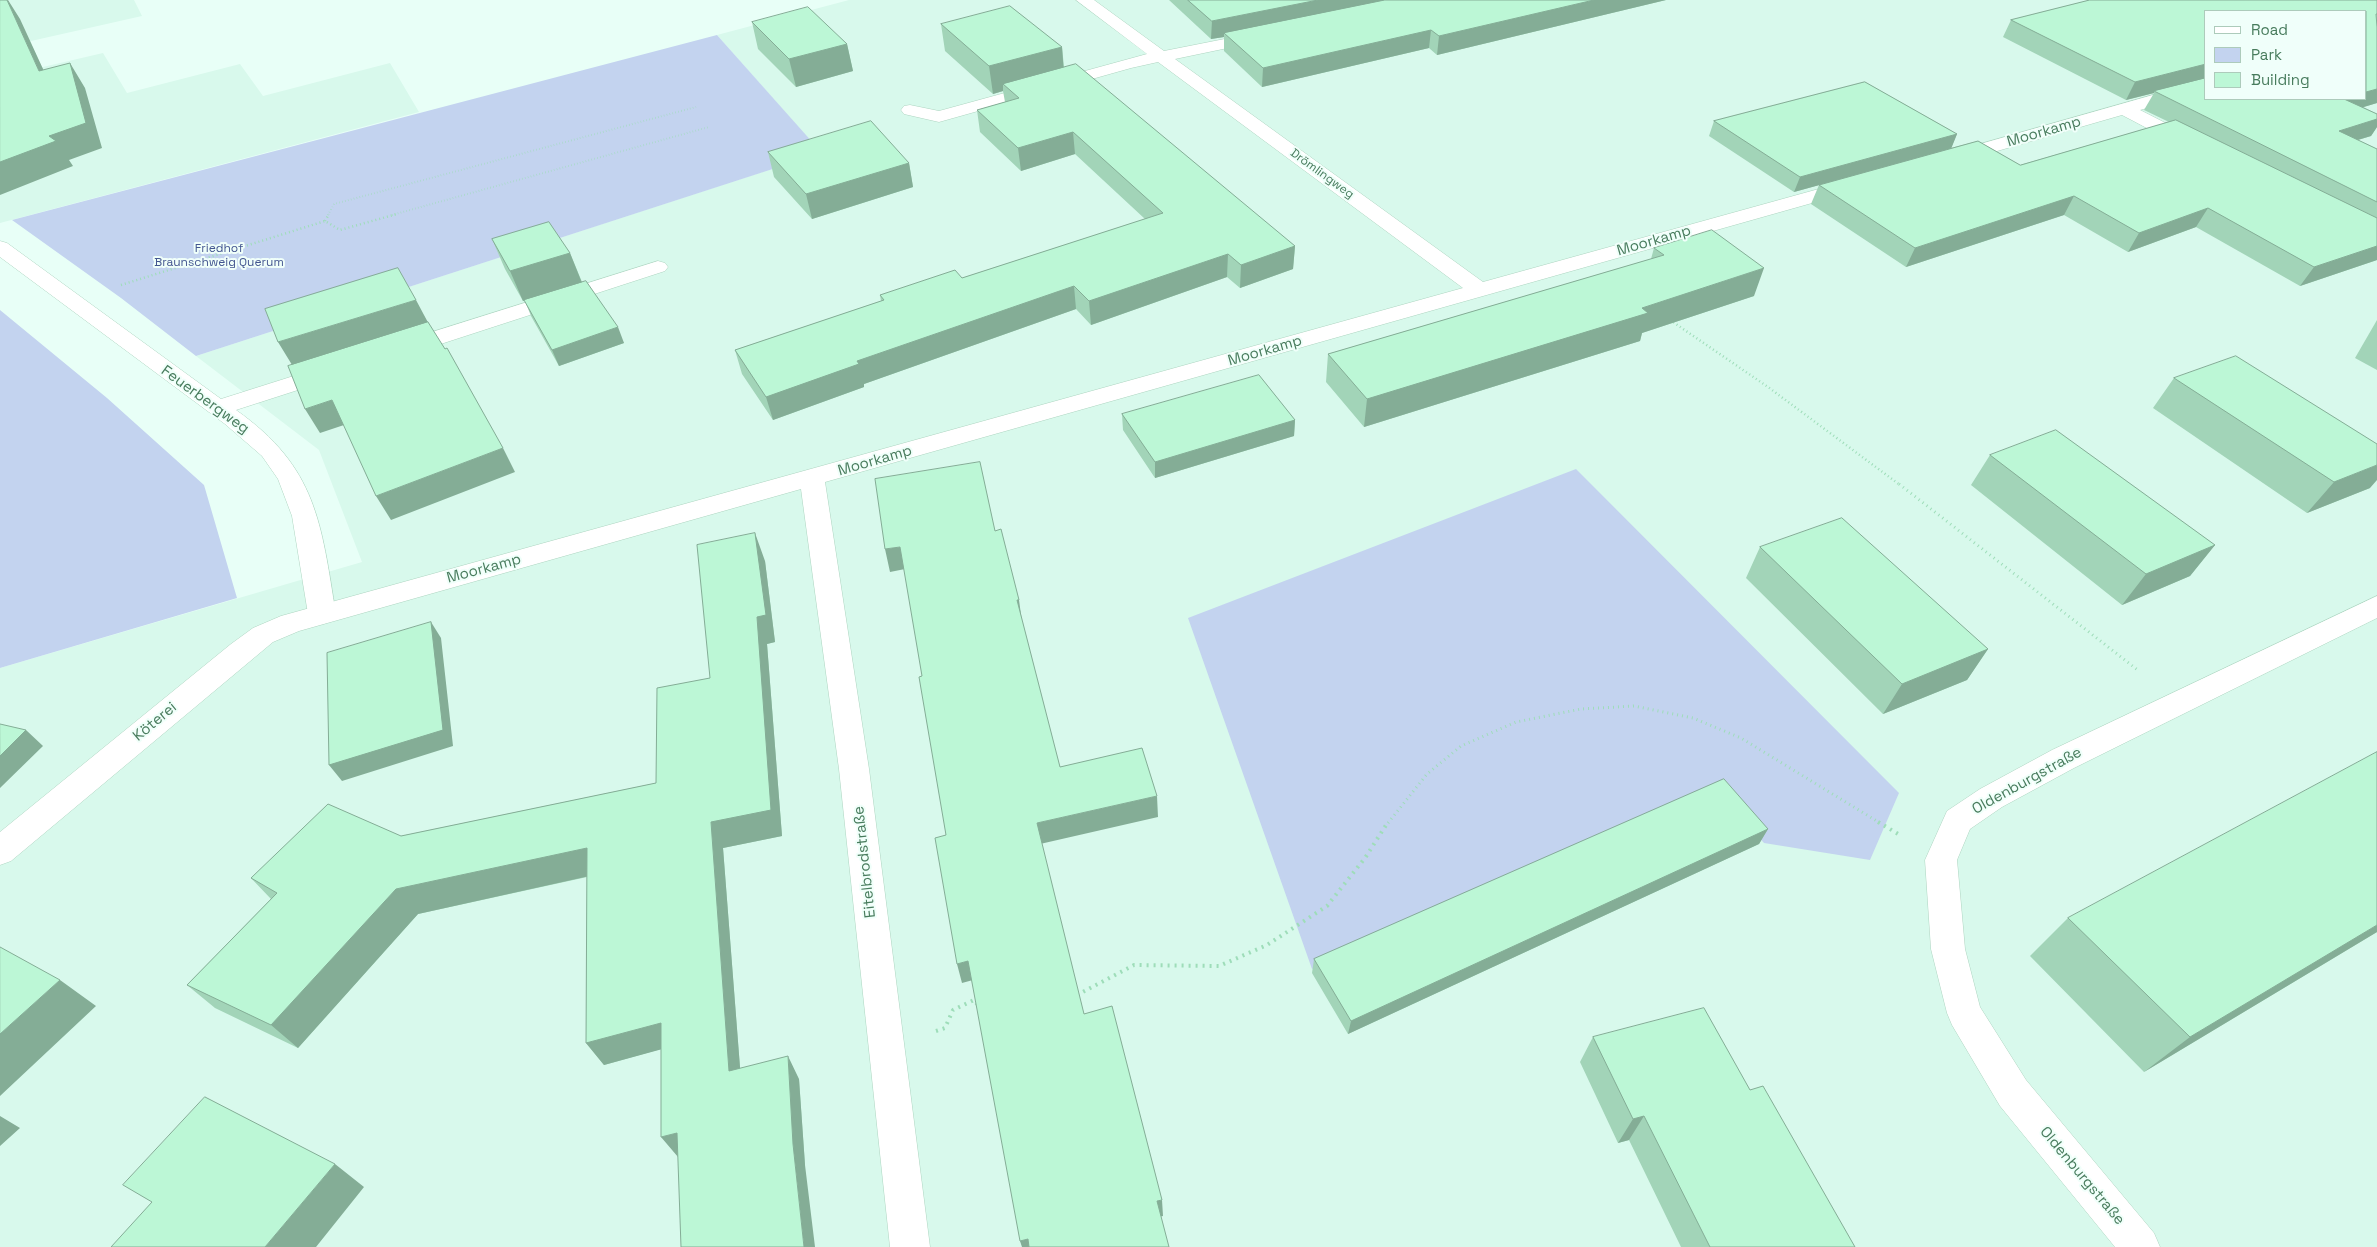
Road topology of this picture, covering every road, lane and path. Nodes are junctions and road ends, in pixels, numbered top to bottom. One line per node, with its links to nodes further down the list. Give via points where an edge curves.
1 (1084, 0): 3 (street, Drömlingweg)
2 (1276, 34): 3 (street)
3 (1163, 57): 7 (street, via 1128,63 939,117); 15 (street, Drömlingweg)
4 (2204, 86): 6 (street, Moorkamp)
5 (696, 107): 12 (path, via 334,204)
6 (2125, 109): 9 (street); 10 (street, Moorkamp)
7 (910, 110)
8 (709, 127): 12 (path, via 340,230)
9 (2200, 148)
10 (1934, 163)
11 (1867, 182): 15 (street, Moorkamp)
12 (325, 221): 16 (path, via 130,281)
13 (0, 247): 16 (street, Feuerbergweg)
14 (658, 267): 18 (street)
15 (1481, 291): 21 (street, Moorkamp)
16 (75, 305): 20 (street, Feuerbergweg)
17 (1668, 319): 24 (path, via 1743,367 1838,438 2079,622)
18 (386, 354)
19 (349, 366): 20 (street)
20 (217, 408): 23 (street, Feuerbergweg, via 244,426 280,461 299,498 311,542)
21 (812, 478): 23 (street, Moorkamp); 29 (street, Eitelbrodstraße, via 854,769)
22 (2377, 606): 24 (street, Oldenburgstraße)
23 (322, 614): 25 (street, Köterei, via 291,623 256,640)
24 (2178, 703): 26 (street, Oldenburgstraße, via 2063,759 1983,803 1958,820)
25 (0, 851)
26 (1941, 860): 27 (path, via 1740,738 1693,718 1634,706 1581,709 1516,722 1461,746 1427,774 1396,810 1365,858 1326,906 1267,945 1220,966 1134,965); 31 (street, Oldenburgstraße, via 1948,949 1964,1013 2013,1093)
27 (1073, 998)
28 (980, 1008): 29 (path, via 974,1000 953,1010 945,1028)
29 (886, 1050): 30 (street, Eitelbrodstraße)
30 (910, 1247)
31 (2140, 1247)

